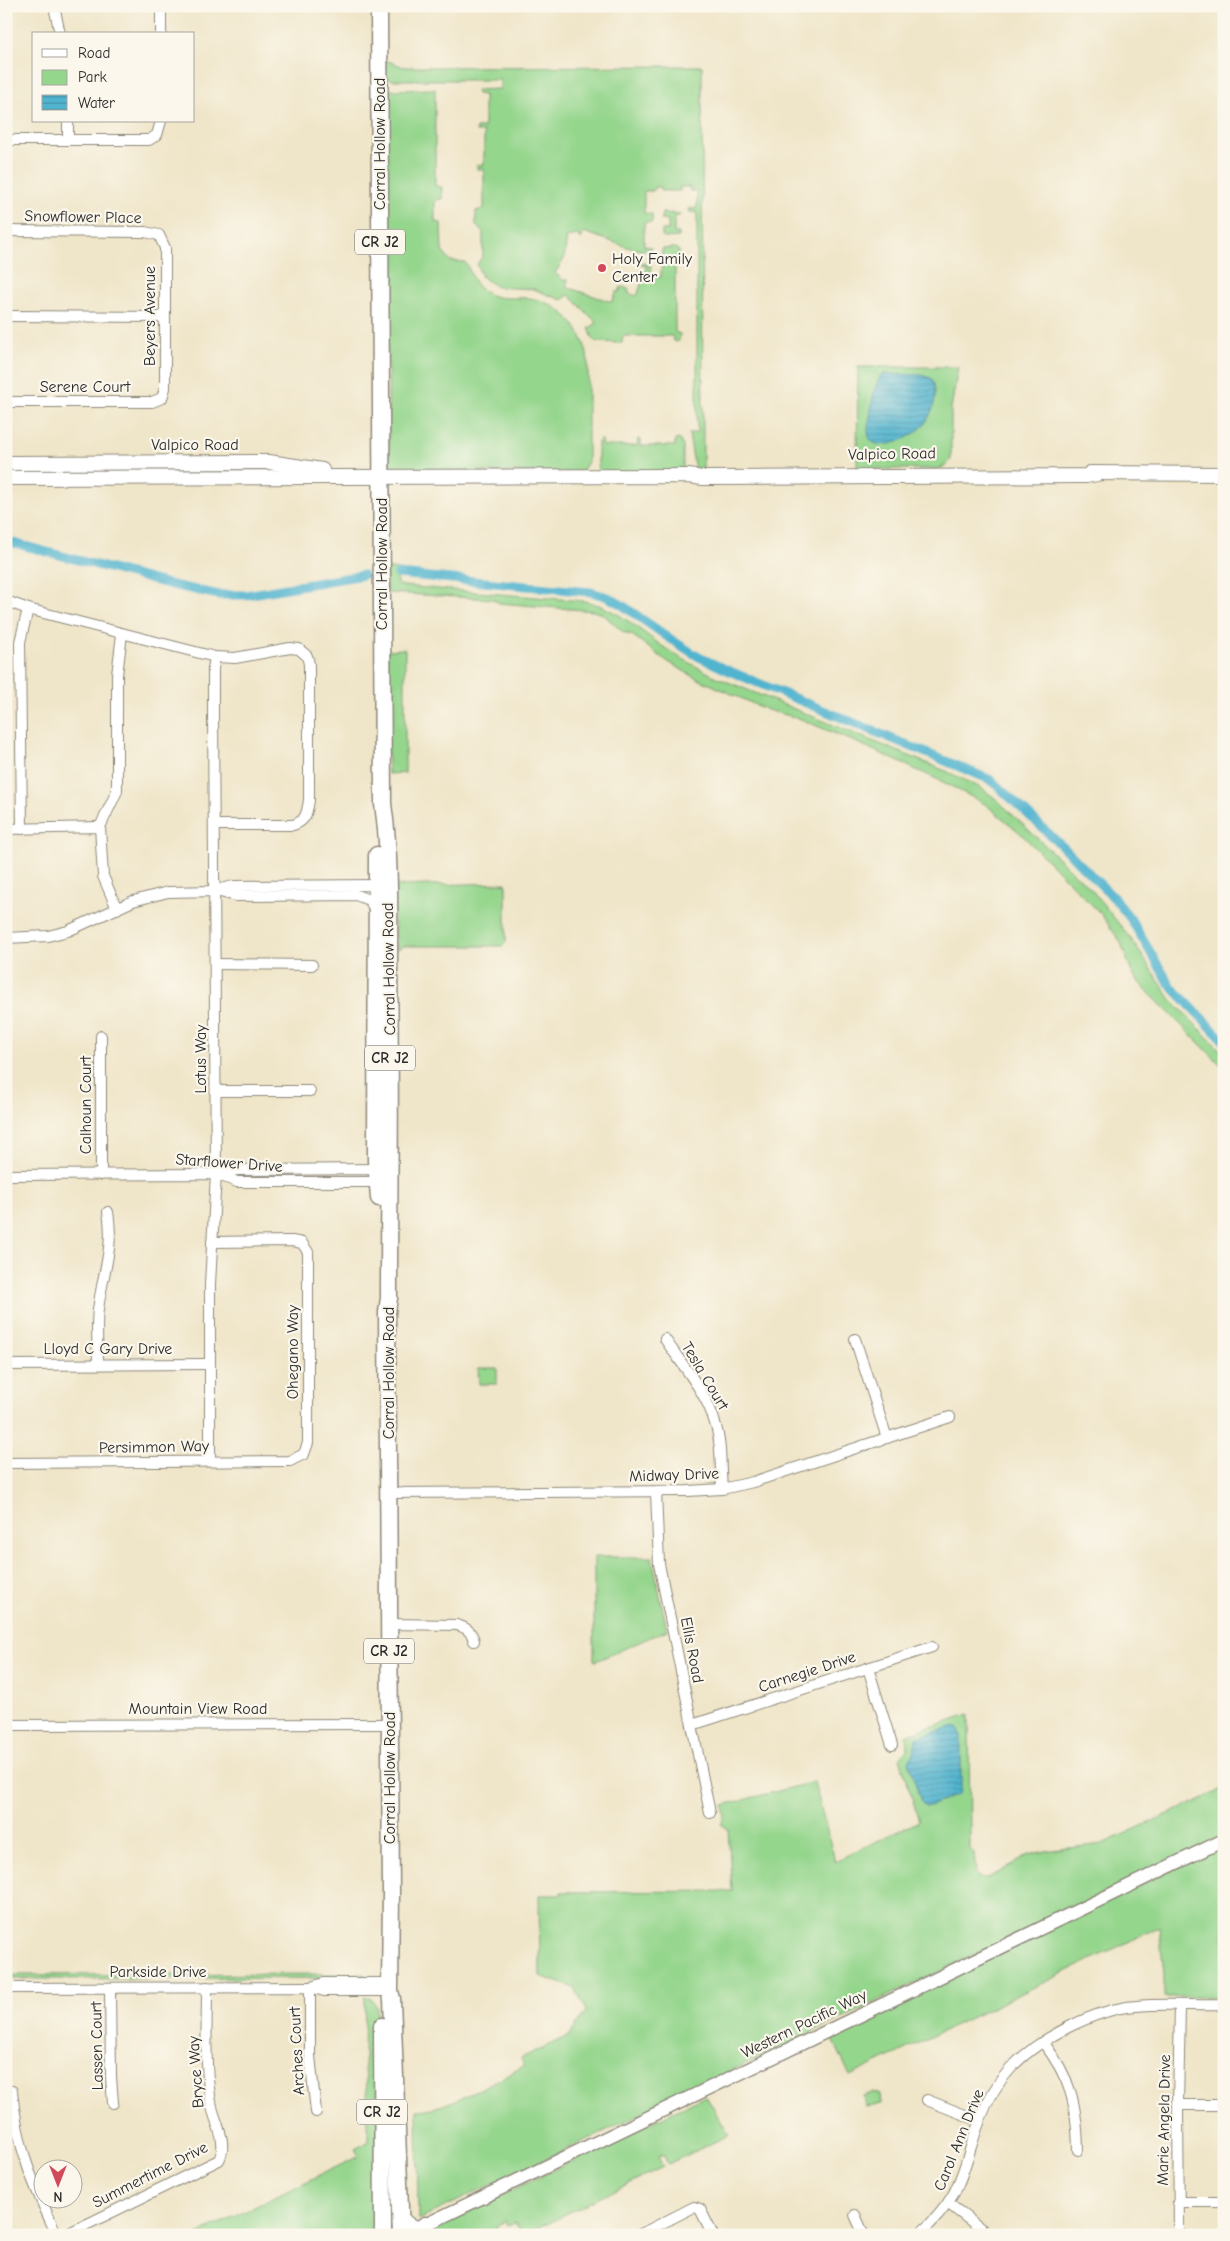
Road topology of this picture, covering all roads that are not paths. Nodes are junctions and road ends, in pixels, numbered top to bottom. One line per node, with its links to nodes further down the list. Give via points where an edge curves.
1 (54, 6): 4 (street)
2 (161, 6): 5 (street)
3 (379, 6): 18 (main road, Corral Hollow Road / CR J2)
4 (60, 32)
5 (161, 32)
6 (68, 122): 9 (street)
7 (161, 122): 9 (street, via 157,135 149,140)
8 (6, 140): 9 (street)
9 (68, 140)
10 (6, 231): 11 (street, Snowflower Place, via 145,232)
11 (159, 235): 13 (street, Beyers Avenue, via 165,248)
12 (6, 316): 13 (street)
13 (164, 316): 14 (street, Beyers Avenue, via 165,388)
14 (162, 398): 15 (street, Serene Court, via 152,402)
15 (6, 402)
16 (6, 463): 18 (main road, Valpico Road, via 269,462 314,470 372,472)
17 (1224, 474): 18 (main road, Valpico Road, via 930,471)
18 (381, 477): 19 (main road, Valpico Road); 24 (main road, Corral Hollow Road / CR J2)
19 (6, 478)
20 (6, 601): 21 (street)
21 (28, 609): 22 (street); 28 (street, via 20,642)
22 (122, 634): 23 (street); 26 (street, via 117,670 117,791)
23 (215, 658): 25 (street, Lotus Way); 25 (street, via 235,658 290,648 299,649 307,656 309,800 303,820 293,825)
24 (383, 804): 29 (main road, via 378,830); 36 (main road, Corral Hollow Road / CR J2)
25 (214, 825): 30 (street, Lotus Way)
26 (100, 827): 28 (street); 31 (street, via 102,876)
27 (6, 829): 28 (street)
28 (22, 829)
29 (376, 885): 30 (street, via 234,886); 32 (main road); 36 (street, via 384,897 385,981)
30 (216, 891): 31 (street, via 151,895); 32 (street, via 236,896 356,895 369,900); 34 (street, Lotus Way)
31 (117, 909): 33 (street, via 68,931 48,936)
32 (377, 914): 43 (main road)
33 (6, 938)
34 (216, 964): 35 (street); 38 (street, Lotus Way)
35 (312, 965)
36 (390, 1003): 43 (main road, Corral Hollow Road / CR J2, via 391,1130)
37 (100, 1036): 42 (street, Calhoun Court)
38 (216, 1091): 39 (street); 40 (street, Lotus Way)
39 (310, 1091)
40 (216, 1174): 42 (street, Starflower Drive); 43 (street, Starflower Drive, via 237,1170); 45 (street, Lotus Way)
41 (6, 1175): 42 (street, Starflower Drive)
42 (101, 1175)
43 (381, 1176): 58 (main road, Corral Hollow Road / CR J2, via 380,1279 387,1312)
44 (108, 1212): 48 (street, via 111,1243 98,1305)
45 (212, 1242): 49 (street, Lotus Way); 53 (street, Ohegano Way, via 292,1241 305,1247 309,1260 308,1443)
46 (665, 1339): 56 (street, Tesla Court, via 713,1415 719,1441)
47 (855, 1339): 52 (street)
48 (98, 1364): 49 (street, Lloyd C Gary Drive); 50 (street, Lloyd C Gary Drive)
49 (210, 1364): 54 (street, Lotus Way)
50 (6, 1365)
51 (950, 1417): 52 (street, Midway Drive)
52 (887, 1438): 56 (street, Midway Drive, via 760,1480)
53 (301, 1457): 54 (street, Persimmon Way, via 290,1461)
54 (210, 1461): 55 (street, Persimmon Way)
55 (6, 1463)
56 (722, 1489): 57 (street, Midway Drive)
57 (656, 1492): 58 (street, Midway Drive); 65 (street, Ellis Road, via 659,1564)
58 (388, 1493): 59 (main road, Corral Hollow Road / CR J2)
59 (389, 1624): 60 (street, via 457,1625 471,1633); 63 (main road, Corral Hollow Road / CR J2)
60 (474, 1641)
61 (932, 1647): 62 (street, Carnegie Drive)
62 (868, 1668): 65 (street, Carnegie Drive); 66 (street)
63 (390, 1724): 64 (street, Mountain View Road); 71 (main road, Corral Hollow Road / CR J2)
64 (6, 1725)
65 (692, 1725): 67 (street, Ellis Road)
66 (892, 1745)
67 (710, 1813)
68 (1224, 1840): 93 (street, Western Pacific Way)
69 (207, 1987): 70 (street, Parkside Drive); 73 (street, Parkside Drive); 85 (street, Bryce Way, via 208,2073)
70 (310, 1987): 71 (street, Parkside Drive, via 324,1991); 82 (street, Arches Court, via 310,2064)
71 (390, 1987): 86 (main road, Corral Hollow Road / CR J2, via 382,2010); 87 (main road, Corral Hollow Road / CR J2)
72 (6, 1988): 73 (street, Parkside Drive)
73 (110, 1988): 79 (street, Lassen Court)
74 (1224, 2005): 75 (street, Carol Ann Drive)
75 (1180, 2006): 76 (street, Carol Ann Drive, via 1135,2006 1105,2013); 81 (street, Marie Angela Drive)
76 (1043, 2042): 83 (street, Carol Ann Drive, via 1011,2068); 84 (street, via 1057,2061 1072,2092)
77 (12, 2091): 94 (street, via 27,2169)
78 (927, 2100): 83 (street)
79 (113, 2104)
80 (1224, 2105): 81 (street)
81 (1178, 2106): 88 (street, Marie Angela Drive)
82 (316, 2112)
83 (980, 2121): 90 (street, Carol Ann Drive, via 964,2174)
84 (1078, 2150)
85 (222, 2154): 95 (street, Summertime Drive, via 219,2160)
86 (383, 2184): 87 (main road, via 391,2181); 96 (main road, Corral Hollow Road / CR J2)
87 (400, 2184): 91 (main road, Corral Hollow Road / CR J2)
88 (1178, 2202): 89 (street); 103 (street, Marie Angela Drive)
89 (1224, 2202)
90 (949, 2204): 101 (street, Carol Ann Drive); 102 (street)
91 (401, 2214): 93 (street, Western Pacific Way, via 410,2225); 97 (main road, Corral Hollow Road / CR J2)
92 (855, 2215): 100 (street)
93 (420, 2230)
94 (57, 2235)
95 (65, 2235)
96 (383, 2235)
97 (402, 2235)
98 (639, 2235): 99 (street, via 694,2207 700,2209)
99 (713, 2235)
100 (864, 2235)
101 (918, 2235)
102 (989, 2235)
103 (1179, 2235)

